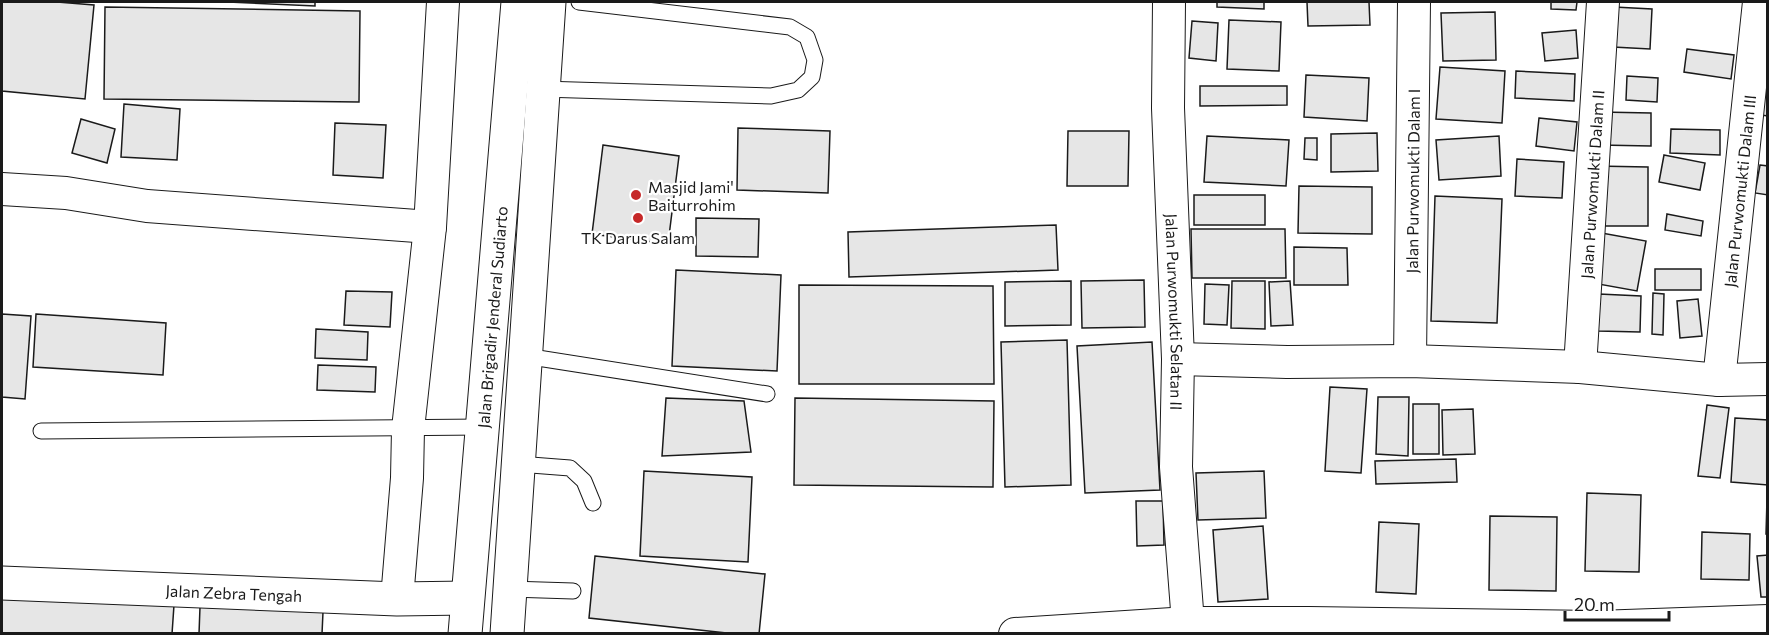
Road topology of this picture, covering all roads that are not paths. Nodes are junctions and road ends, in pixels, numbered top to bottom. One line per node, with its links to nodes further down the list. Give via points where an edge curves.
1 (442, 2): 11 (street)
2 (518, 2): 19 (main road, Jalan Brigadir Jenderal Sudiarto)
3 (549, 2): 9 (main road, Jalan Brigadir Jenderal Sudiarto)
4 (579, 2): 9 (lane, via 790,27 807,37 815,60 812,77 798,90 771,96)
5 (1169, 2): 13 (street, Jalan Purwomukti Selatan II, via 1168,108)
6 (1413, 2): 14 (street, Jalan Purwomukti Dalam I)
7 (1603, 2): 15 (street, Jalan Purwomukti Dalam II)
8 (1759, 2): 17 (street, Jalan Purwomukti Dalam III)
9 (542, 89): 12 (main road, Jalan Brigadir Jenderal Sudiarto)
10 (2, 189): 11 (street, via 147,206)
11 (430, 227): 20 (street)
12 (525, 356): 18 (lane); 22 (main road, Jalan Brigadir Jenderal Sudiarto)
13 (1178, 359): 14 (street); 30 (street, Jalan Purwomukti Selatan II, via 1176,467)
14 (1410, 361): 15 (street)
15 (1580, 368): 17 (street)
16 (1767, 379): 17 (street)
17 (1719, 380)
18 (767, 394)
19 (474, 428): 20 (lane); 27 (main road, Jalan Brigadir Jenderal Sudiarto)
20 (415, 429): 21 (lane); 28 (street)
21 (41, 431)
22 (518, 464): 23 (lane, via 570,468 585,481); 25 (main road, Jalan Brigadir Jenderal Sudiarto)
23 (593, 503)
24 (2, 583): 28 (main road, Jalan Zebra Tengah)
25 (510, 589): 26 (lane); 33 (main road, Jalan Brigadir Jenderal Sudiarto)
26 (573, 591)
27 (467, 598): 28 (main road, Jalan Zebra Tengah); 32 (main road, Jalan Brigadir Jenderal Sudiarto)
28 (397, 599)
29 (1767, 621): 31 (street, via 1597,627)
30 (1188, 623): 31 (street); 34 (street)
31 (1309, 628)
32 (465, 633)
33 (507, 633)
34 (1015, 633)

